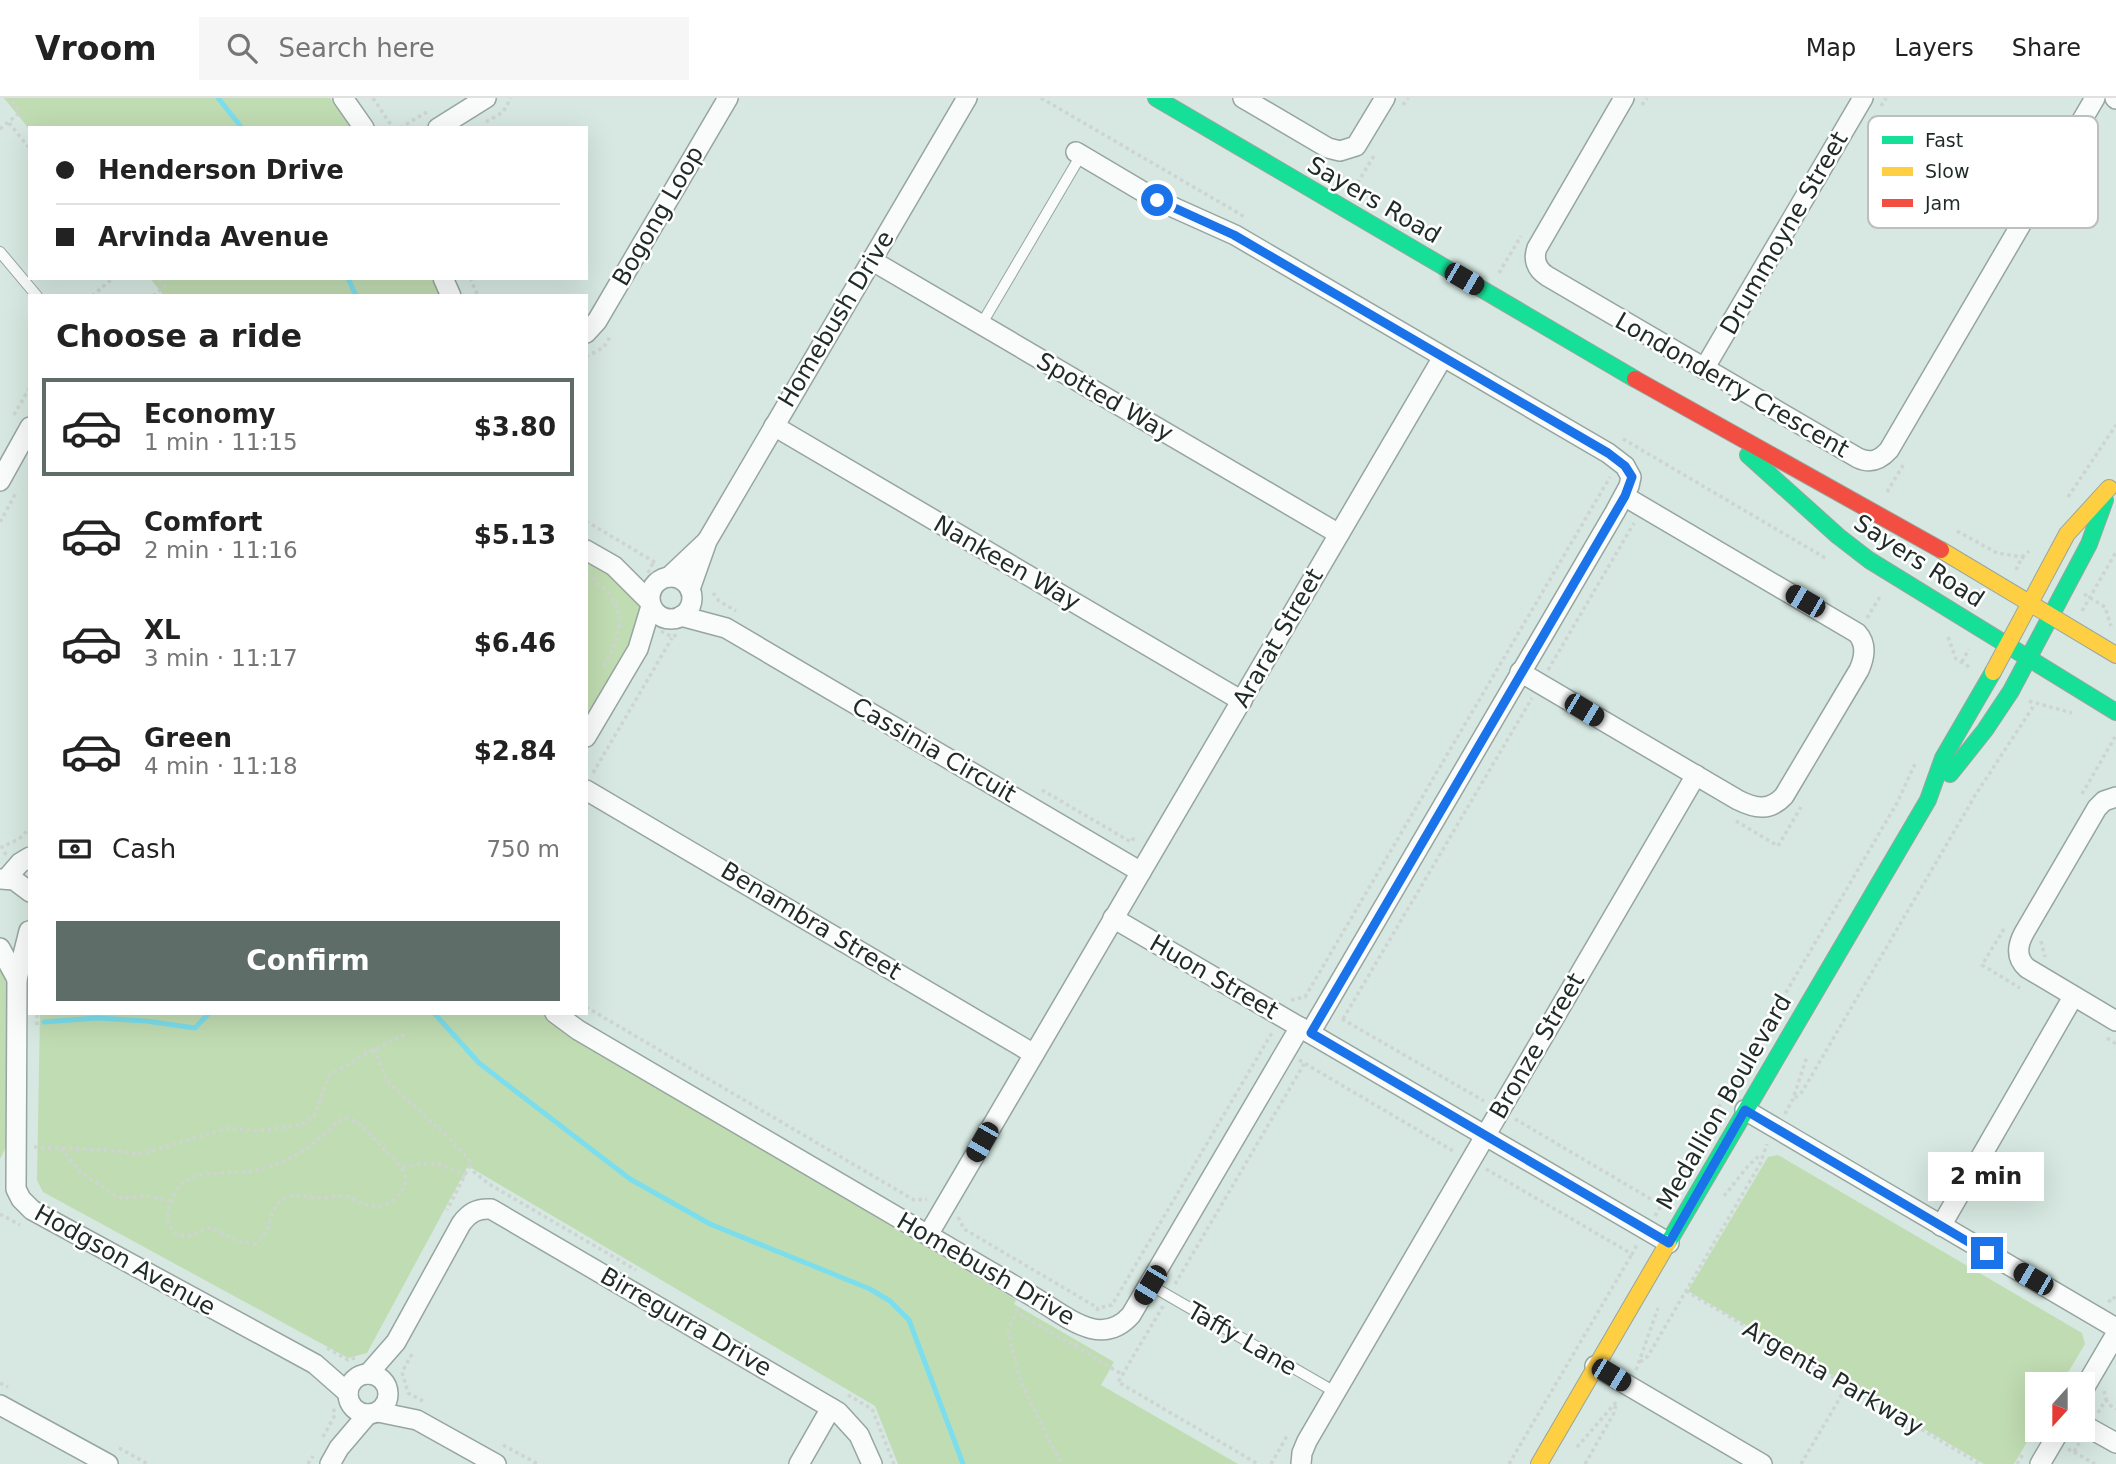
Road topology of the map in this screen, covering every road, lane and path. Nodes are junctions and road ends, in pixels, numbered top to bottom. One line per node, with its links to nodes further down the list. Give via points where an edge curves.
1 (11, 98): 15 (path, via 19,113)
2 (343, 98): 16 (street)
3 (373, 98): 17 (path)
4 (486, 98): 18 (street)
5 (728, 98): 31 (street, Bogong Loop)
6 (967, 98): 24 (street, Homebush Drive)
7 (1156, 98): 35 (street, Sayers Road)
8 (1243, 98): 9 (street, via 1340,151 1356,146)
9 (1385, 98)
10 (1647, 98): 13 (path)
11 (1863, 98): 33 (street, Drummoyne Street)
12 (2095, 98): 14 (street, Londonderry Crescent)
13 (1632, 104): 33 (street, Londonderry Crescent, via 1537,248 1537,265 1547,276)
14 (2084, 116)
15 (8, 122): 19 (path); 20 (path)
16 (363, 126)
17 (392, 126)
18 (441, 126)
19 (0, 129)
20 (28, 147)
21 (1079, 153): 30 (lane); 32 (street, via 1157,200 1234,235)
22 (2018, 228): 33 (street, Londonderry Crescent, via 1883,457 1858,458)
23 (0, 252): 27 (lane)
24 (871, 260): 30 (street, Spotted Way); 37 (street, Homebush Drive)
25 (111, 280): 28 (path)
26 (160, 280): 29 (path, via 165,286)
27 (35, 294)
28 (94, 294)
29 (155, 294)
30 (981, 325): 47 (street, Spotted Way)
31 (588, 331)
32 (1443, 357): 40 (street); 47 (street, Ararat Street)
33 (1704, 369)
34 (28, 395): 36 (path)
35 (1678, 405): 55 (street, Sayers Road); 59 (street, Sayers Road, via 1748,455 1869,560)
36 (21, 423): 42 (street)
37 (774, 425): 54 (street, Homebush Drive); 66 (street, Nankeen Way)
38 (2116, 425): 44 (path)
39 (1630, 443): 40 (path)
40 (1620, 461): 43 (street, via 1632,477); 98 (path, via 1306,997 1291,1000)
41 (2113, 482): 55 (street, Medallion Boulevard, via 2067,534); 58 (street, Medallion Boulevard, via 2089,544)
42 (9, 485): 45 (path)
43 (1625, 496): 63 (street, Homebush Drive); 72 (street, via 1850,628 1863,641 1859,670 1779,801 1763,808 1749,805)
44 (2063, 505)
45 (0, 522)
46 (588, 523): 54 (path)
47 (1339, 534): 66 (street, Ararat Street)
48 (2031, 549): 51 (path)
49 (588, 551): 54 (street, Cassinia Circuit)
50 (2116, 552): 53 (path)
51 (2022, 556)
52 (588, 575): 56 (path, via 606,588)
53 (2090, 597)
54 (672, 598): 56 (path); 57 (path, via 719,601); 69 (street, Homebush Drive); 73 (path); 83 (street, Cassinia Circuit)
55 (2028, 601): 58 (street, Sayers Road); 59 (street, Medallion Boulevard)
56 (618, 611): 64 (path, via 618,635)
57 (743, 615)
58 (2050, 615): 60 (street, Sayers Road); 61 (street, Medallion Boulevard)
59 (2006, 645): 61 (street, Sayers Road); 79 (street, Medallion Boulevard, via 1943,758)
60 (2116, 655)
61 (2028, 660): 68 (street, Sayers Road); 79 (street, Medallion Boulevard, via 1985,730)
62 (1969, 666): 65 (path)
63 (1520, 672): 72 (street); 101 (street, Homebush Drive)
64 (599, 675)
65 (1965, 678)
66 (1241, 701): 83 (street, Ararat Street)
67 (2035, 704): 107 (path, via 1976,794 1802,1093 1793,1099)
68 (2116, 712)
69 (588, 734)
70 (2115, 737): 76 (path)
71 (1915, 764): 125 (path, via 1897,803)
72 (1696, 775): 110 (street, Bronze Street)
73 (588, 780)
74 (1037, 787): 81 (path, via 1131,842)
75 (588, 791): 106 (street, Benambra Street)
76 (2082, 794)
77 (2116, 797): 94 (street, via 2097,808 2018,947 2027,968)
78 (1806, 799): 80 (path, via 1778,846)
79 (1928, 800): 109 (street, Medallion Boulevard)
80 (1734, 820)
81 (1137, 840)
82 (28, 858): 84 (street)
83 (1141, 872): 86 (street, Ararat Street)
84 (3, 879): 85 (street)
85 (28, 890)
86 (1113, 918): 98 (street, Huon Street); 106 (street)
87 (28, 931): 90 (street, via 14,941)
88 (2047, 931): 92 (path, via 2040,943 2044,956)
89 (28, 938): 93 (street, Hodgson Avenue)
90 (0, 942)
91 (0, 948): 93 (street, Hodgson Avenue)
92 (2056, 963)
93 (17, 979): 112 (street, Hodgson Avenue)
94 (2073, 997): 99 (street); 124 (street)
95 (588, 1008): 122 (path, via 914,1200 926,1198)
96 (37, 1015): 100 (path)
97 (558, 1015): 126 (street, Homebush Drive)
98 (1281, 1016): 101 (street, Huon Street); 103 (path)
99 (2116, 1021)
100 (37, 1027)
101 (1305, 1030): 105 (street, Homebush Drive); 110 (street, Huon Street)
102 (408, 1033): 104 (path)
103 (1267, 1041): 105 (path); 133 (path, via 1112,1306)
104 (375, 1049): 113 (path, via 329,1076 314,1116 301,1125 257,1131 229,1128 141,1154); 119 (path, via 386,1080 468,1158)
105 (1286, 1052): 108 (path); 129 (street, Homebush Drive)
106 (1034, 1054): 122 (street)
107 (1808, 1054)
108 (1305, 1063): 116 (path); 131 (path)
109 (1745, 1110): 124 (street); 127 (street, Medallion Boulevard)
110 (1485, 1136): 116 (street, Bronze Street); 125 (street, Huon Street)
111 (1766, 1146): 114 (path)
112 (26, 1147): 113 (path); 115 (path); 118 (street, Hodgson Avenue)
113 (61, 1148): 120 (path, via 79,1171 114,1195)
114 (1778, 1152)
115 (35, 1158)
116 (1471, 1160): 128 (path); 147 (street, Bronze Street)
117 (403, 1167): 119 (path, via 433,1163); 120 (path, via 357,1122 345,1118 305,1149 276,1164 189,1179); 120 (path, via 401,1191 382,1205 367,1206 344,1196 287,1197 278,1203 265,1234 254,1244 208,1228 180,1234 168,1222)
118 (8, 1171): 140 (street, Hodgson Avenue, via 18,1195 32,1210)
119 (465, 1177): 123 (path)
120 (171, 1202)
121 (1720, 1204): 130 (path, via 1762,1153 1760,1164)
122 (943, 1209): 126 (street); 133 (path, via 960,1218 964,1229)
123 (445, 1212)
124 (1941, 1226): 135 (street)
125 (1646, 1229): 127 (street, Huon Street); 128 (path)
126 (928, 1235): 134 (street, Homebush Drive)
127 (1669, 1243): 141 (street, Medallion Boulevard)
128 (1632, 1254): 172 (path)
129 (1150, 1285): 131 (lane, Taffy Lane); 134 (street, Homebush Drive, via 1117,1328)
130 (1686, 1291): 132 (path, via 1640,1362); 145 (path, Argenta Parkway)
131 (1168, 1296): 144 (path); 147 (lane, Taffy Lane)
132 (1663, 1300)
133 (1098, 1308): 134 (path)
134 (1086, 1327): 138 (path)
135 (2116, 1328)
136 (2116, 1334): 143 (street)
137 (396, 1342): 142 (street); 146 (street); 152 (street, Birregurra Drive, via 461,1224 470,1213 491,1209)
138 (1075, 1346): 144 (path); 169 (path, via 1017,1310 1008,1331 1020,1380)
139 (415, 1348): 151 (path, via 402,1373 408,1393)
140 (319, 1355): 142 (street, Hodgson Avenue); 142 (path); 148 (street, Hodgson Avenue)
141 (1595, 1366): 173 (street, Medallion Boulevard); 175 (street)
142 (366, 1368): 146 (street); 148 (street)
143 (2094, 1372)
144 (1123, 1375): 170 (path, via 1118,1382)
145 (1847, 1386): 176 (path); 177 (path, Argenta Parkway)
146 (387, 1388): 154 (street, via 386,1403); 155 (street)
147 (1335, 1392): 171 (street, Bronze Street, via 1304,1447)
148 (344, 1393): 154 (street, via 358,1412); 160 (street); 160 (path, via 329,1394 335,1415)
149 (2106, 1399): 153 (path)
150 (0, 1405): 163 (street)
151 (432, 1406)
152 (831, 1408): 167 (street); 168 (street, Birregurra Drive, via 859,1436)
153 (2116, 1409)
154 (373, 1413): 155 (street); 160 (street)
155 (417, 1420): 165 (street)
156 (2095, 1431): 158 (street)
157 (2053, 1442): 178 (street)
158 (2116, 1443)
159 (503, 1445): 166 (path)
160 (326, 1451): 164 (path)
161 (2074, 1452): 179 (path)
162 (1573, 1454): 174 (path, via 1617,1402)
163 (108, 1464)
164 (308, 1464)
165 (496, 1464)
166 (538, 1464)
167 (799, 1464)
168 (872, 1464)
169 (1062, 1464)
170 (1258, 1464)
171 (1301, 1464)
172 (1509, 1464)
173 (1539, 1464)
174 (1585, 1464)
175 (1762, 1464)
176 (1801, 1464)
177 (1980, 1464)
178 (2040, 1464)
179 (2095, 1464)

